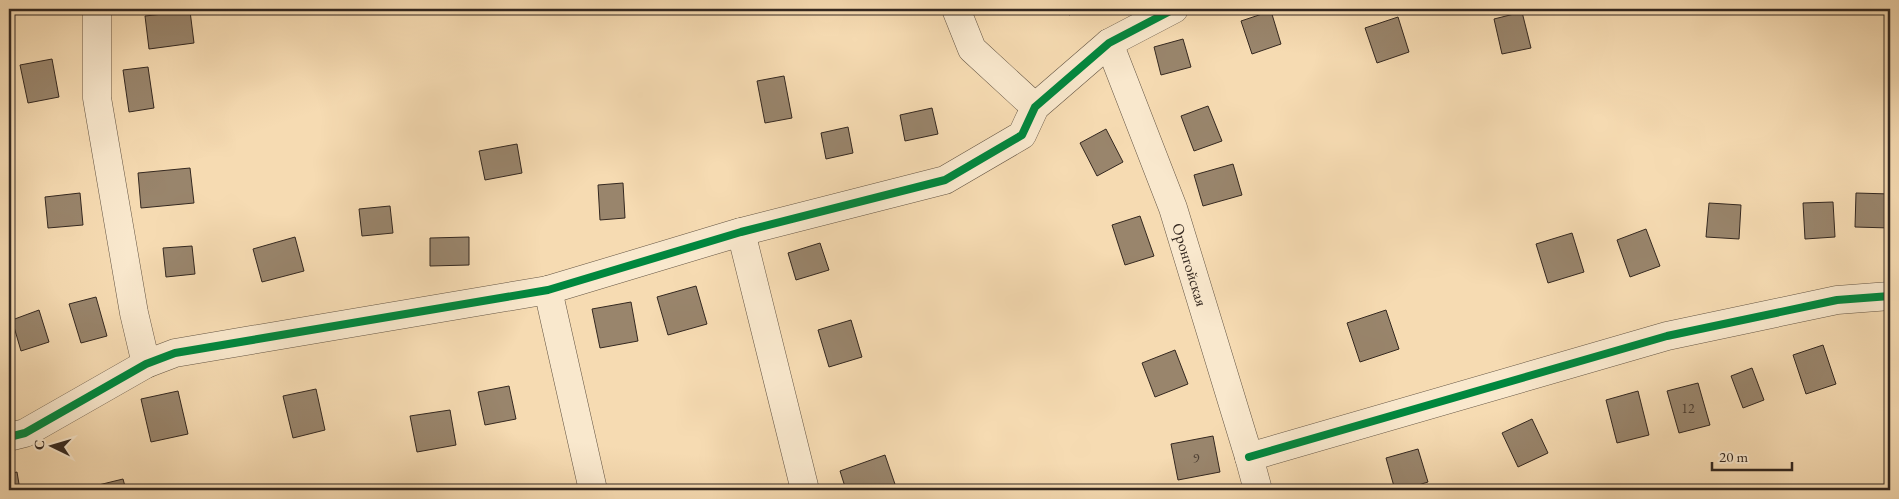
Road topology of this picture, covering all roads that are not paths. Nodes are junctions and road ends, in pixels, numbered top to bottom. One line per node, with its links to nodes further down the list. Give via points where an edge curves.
1 (96, 9): 9 (street, via 97,98 134,313)
2 (956, 9): 5 (street, via 972,48)
3 (1174, 9): 4 (street)
4 (1109, 43): 5 (street); 11 (street, Оронгойская, via 1173,208)
5 (1035, 107): 6 (street, via 1022,135 945,180)
6 (741, 232): 7 (street); 13 (street)
7 (548, 290): 9 (street, via 175,353); 12 (street)
8 (1890, 296): 11 (street, via 1837,300 1667,336)
9 (146, 364): 10 (street, via 24,433)
10 (9, 437)
11 (1249, 457): 14 (street, Оронгойская)
12 (593, 490)
13 (805, 490)
14 (1258, 490)

